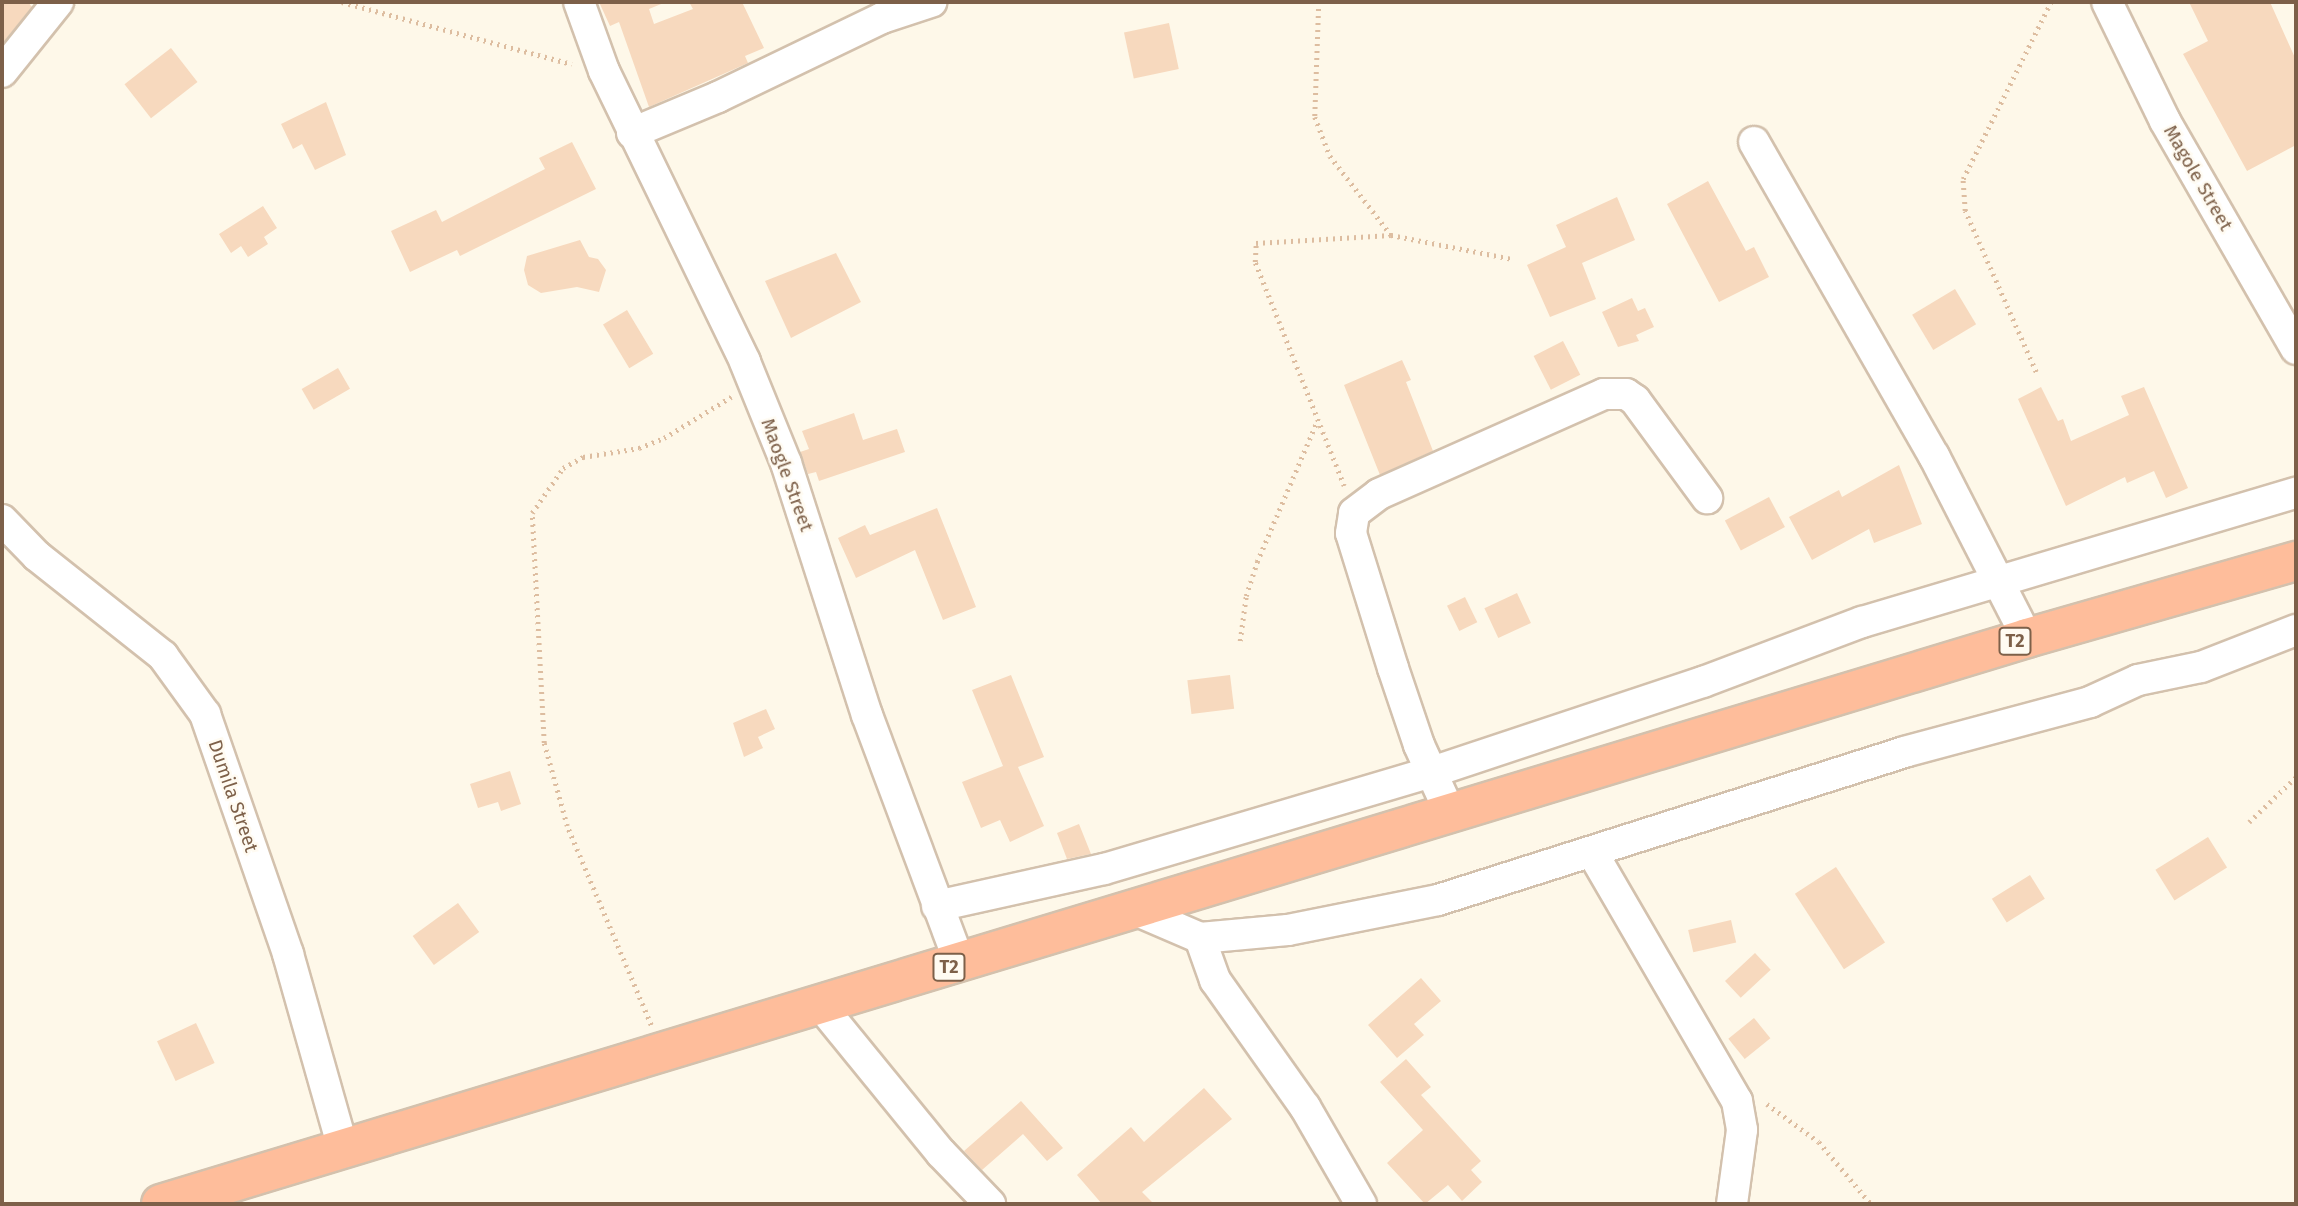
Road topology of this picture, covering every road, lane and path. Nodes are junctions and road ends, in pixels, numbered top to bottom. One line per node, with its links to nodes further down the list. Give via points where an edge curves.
1 (58, 2): 9 (street)
2 (342, 2): 8 (path)
3 (579, 2): 8 (street, Maogle Street)
4 (931, 2): 10 (street, via 882,18)
5 (1319, 2): 12 (path, via 1315,117 1330,156)
6 (2051, 2): 15 (path, via 1963,179 1965,211)
7 (2107, 2): 14 (street, Magole Street, via 2165,121)
8 (604, 71): 10 (street, Maogle Street)
9 (2, 72)
10 (632, 133): 16 (street, Maogle Street)
11 (1754, 142): 23 (street, via 1934,456)
12 (1391, 235): 13 (path); 17 (path, via 1256,243 1255,262)
13 (1512, 259)
14 (2296, 349)
15 (2036, 372)
16 (752, 382): 32 (street, Maogle Street, via 786,463 867,715); 37 (path, via 664,438 639,448 583,457 563,468 532,513 544,743 567,826)
17 (1318, 420): 20 (path); 26 (path, via 1257,562 1246,596)
18 (2296, 493): 23 (street)
19 (1707, 498): 20 (street, via 1635,400 1626,394 1604,394 1378,494)
20 (1354, 513): 27 (street, via 1352,533 1363,572)
21 (2, 520): 39 (street, Dumila Street, via 37,556 163,656 205,714 288,954)
22 (2296, 561): 25 (highway, T2)
23 (1999, 582): 25 (street); 27 (street, via 1862,622 1703,682)
24 (2296, 630): 31 (street, via 2201,667 2138,680 2090,702 1904,752)
25 (2027, 638): 29 (highway, T2)
26 (1240, 641)
27 (1432, 772): 29 (street); 32 (street, via 1104,869)
28 (2296, 777): 30 (path)
29 (1451, 815): 33 (highway, T2)
30 (2249, 822)
31 (1592, 852): 34 (street, via 1438,900 1287,930); 38 (street)
32 (937, 906): 35 (street, Maogle Street)
33 (1135, 911): 34 (street); 35 (highway, T2)
34 (1200, 938): 42 (street, via 1215,980 1305,1107)
35 (960, 964): 36 (highway, T2)
36 (821, 1006): 37 (highway, T2); 41 (street, via 941,1153)
37 (663, 1054): 39 (highway, T2)
38 (1728, 1082): 43 (street, via 1742,1130); 44 (path, via 1809,1134)
39 (343, 1149): 40 (highway, T2)
40 (162, 1204)
41 (990, 1204)
42 (1361, 1204)
43 (1732, 1204)
44 (1871, 1204)

